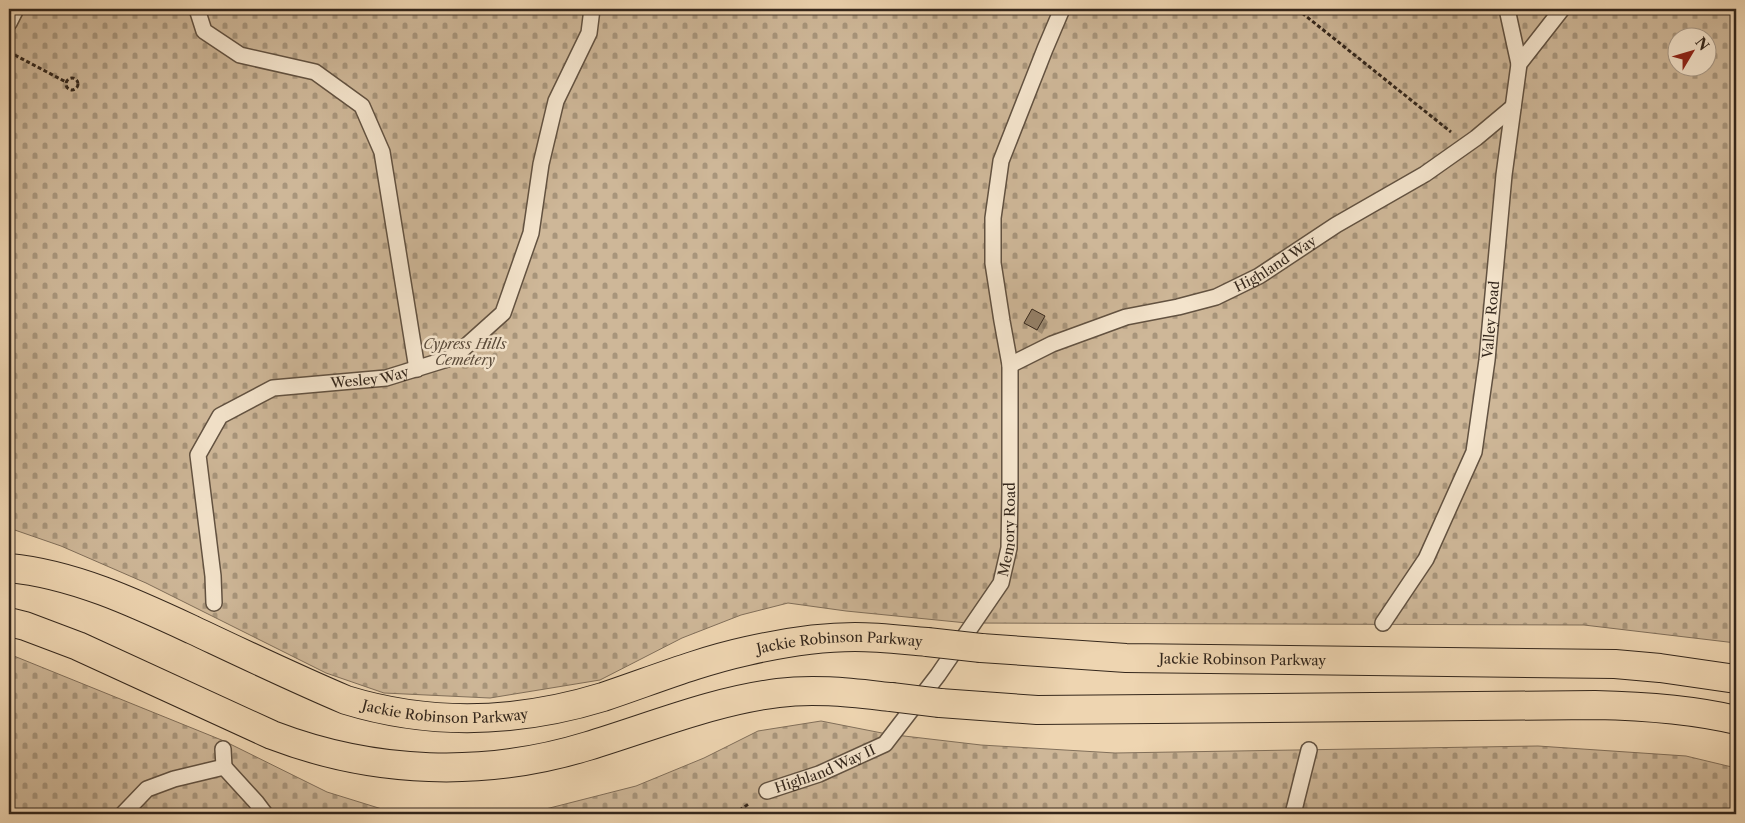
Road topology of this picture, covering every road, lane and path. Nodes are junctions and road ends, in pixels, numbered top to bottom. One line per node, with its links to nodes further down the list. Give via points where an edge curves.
1 (16, 9): 8 (lane)
2 (197, 9): 15 (lane, via 204,31 240,55 315,72 362,106 382,152)
3 (592, 9): 15 (lane, Wesley Way, via 589,33 556,101 541,164 530,233 503,313 454,357)
4 (1062, 9): 14 (lane, Memory Road, via 1001,161 993,218 993,263)
5 (1297, 9): 13 (path)
6 (1507, 9): 10 (lane)
7 (1562, 9): 10 (lane)
8 (9, 23)
9 (9, 52): 11 (path)
10 (1519, 64): 12 (lane, Valley Road)
11 (66, 82)
12 (1513, 107): 13 (lane, Highland Way); 19 (lane, Valley Road, via 1487,360 1474,452 1426,559)
13 (1466, 145): 14 (lane, Highland Way, via 1425,174 1336,225 1259,276 1216,297 1126,317 1052,344)
14 (1010, 365): 20 (lane, Memory Road, via 1009,548 1001,583)
15 (417, 369): 17 (lane, Wesley Way, via 386,378 273,388 220,416 198,455)
16 (9, 568): 21 (highway, Jackie Robinson Parkway, bridge, via 43,573 106,592 346,700 404,715 454,719 539,712 601,697 710,660 819,638 855,637 1126,658 1615,664)
17 (214, 603)
18 (9, 622): 22 (highway, bridge, via 34,628 78,646 302,746 361,761 424,768 486,766 544,757 702,709 801,690 1038,710 1595,705 1645,706)
19 (1383, 624)
20 (938, 675): 26 (lane, Highland Way II, via 885,744 819,774)
21 (1736, 679)
22 (1736, 720)
23 (223, 749): 25 (lane)
24 (1309, 750): 29 (lane)
25 (224, 767): 27 (lane, via 147,789); 28 (lane)
26 (767, 791)
27 (124, 814)
28 (265, 814)
29 (1293, 814)

